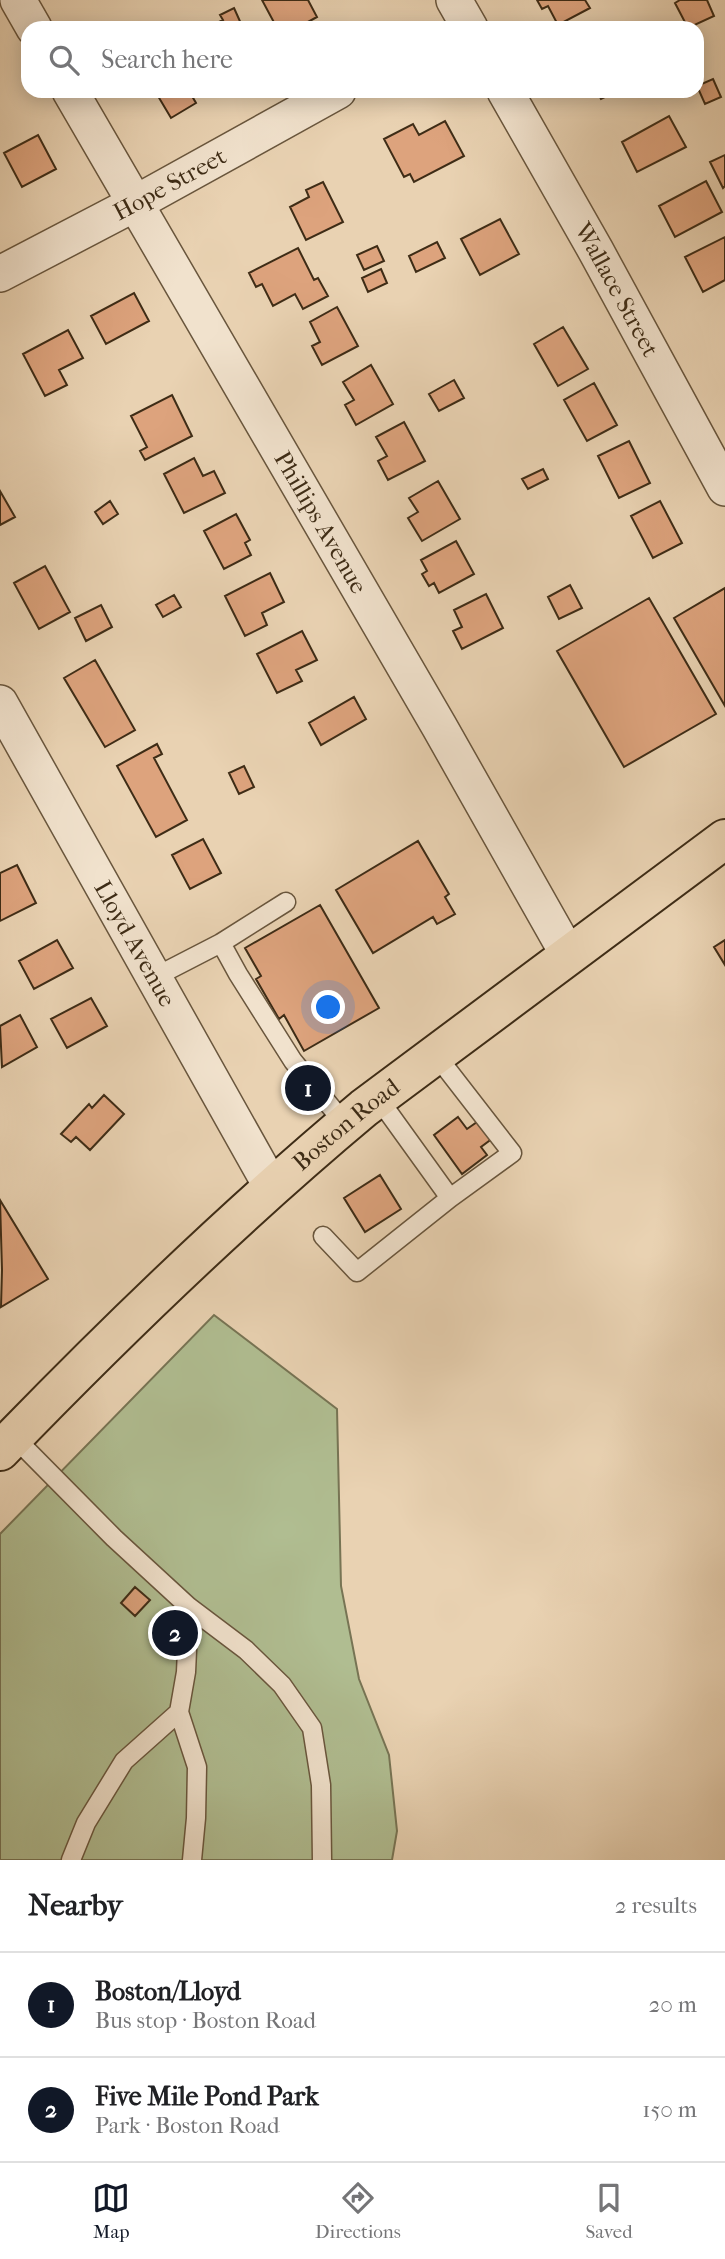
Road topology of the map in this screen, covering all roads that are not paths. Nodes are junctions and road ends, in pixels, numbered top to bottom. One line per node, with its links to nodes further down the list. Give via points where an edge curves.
1 (18, 0): 2 (street)
2 (30, 21)
3 (74, 98): 6 (street, Phillips Avenue)
4 (325, 98): 6 (street, Hope Street)
5 (509, 98): 8 (street, Wallace Street)
6 (134, 204): 7 (street, Hope Street); 13 (street, Phillips Avenue)
7 (0, 274)
8 (725, 488)
9 (0, 703): 14 (street, Lloyd Avenue)
10 (725, 839): 13 (main road, Boston Road)
11 (286, 902): 12 (lane)
12 (221, 943): 14 (lane); 17 (lane, via 293,1062)
13 (569, 956): 15 (main road, Boston Road)
14 (155, 977): 18 (street, Lloyd Avenue)
15 (436, 1055): 16 (main road, Boston Road); 19 (lane, via 512,1153)
16 (378, 1098): 17 (main road, Boston Road); 19 (lane)
17 (345, 1124): 18 (main road, Boston Road)
18 (271, 1186): 21 (main road, Boston Road)
19 (450, 1198): 20 (lane, via 357,1272)
20 (323, 1236)
21 (7, 1444): 22 (lane)
22 (189, 1607): 23 (lane); 26 (lane, via 246,1650 282,1685 312,1728 321,1785)
23 (179, 1712): 24 (lane, via 124,1761 86,1824); 25 (lane, via 197,1767)
24 (71, 1860)
25 (192, 1860)
26 (322, 1860)

